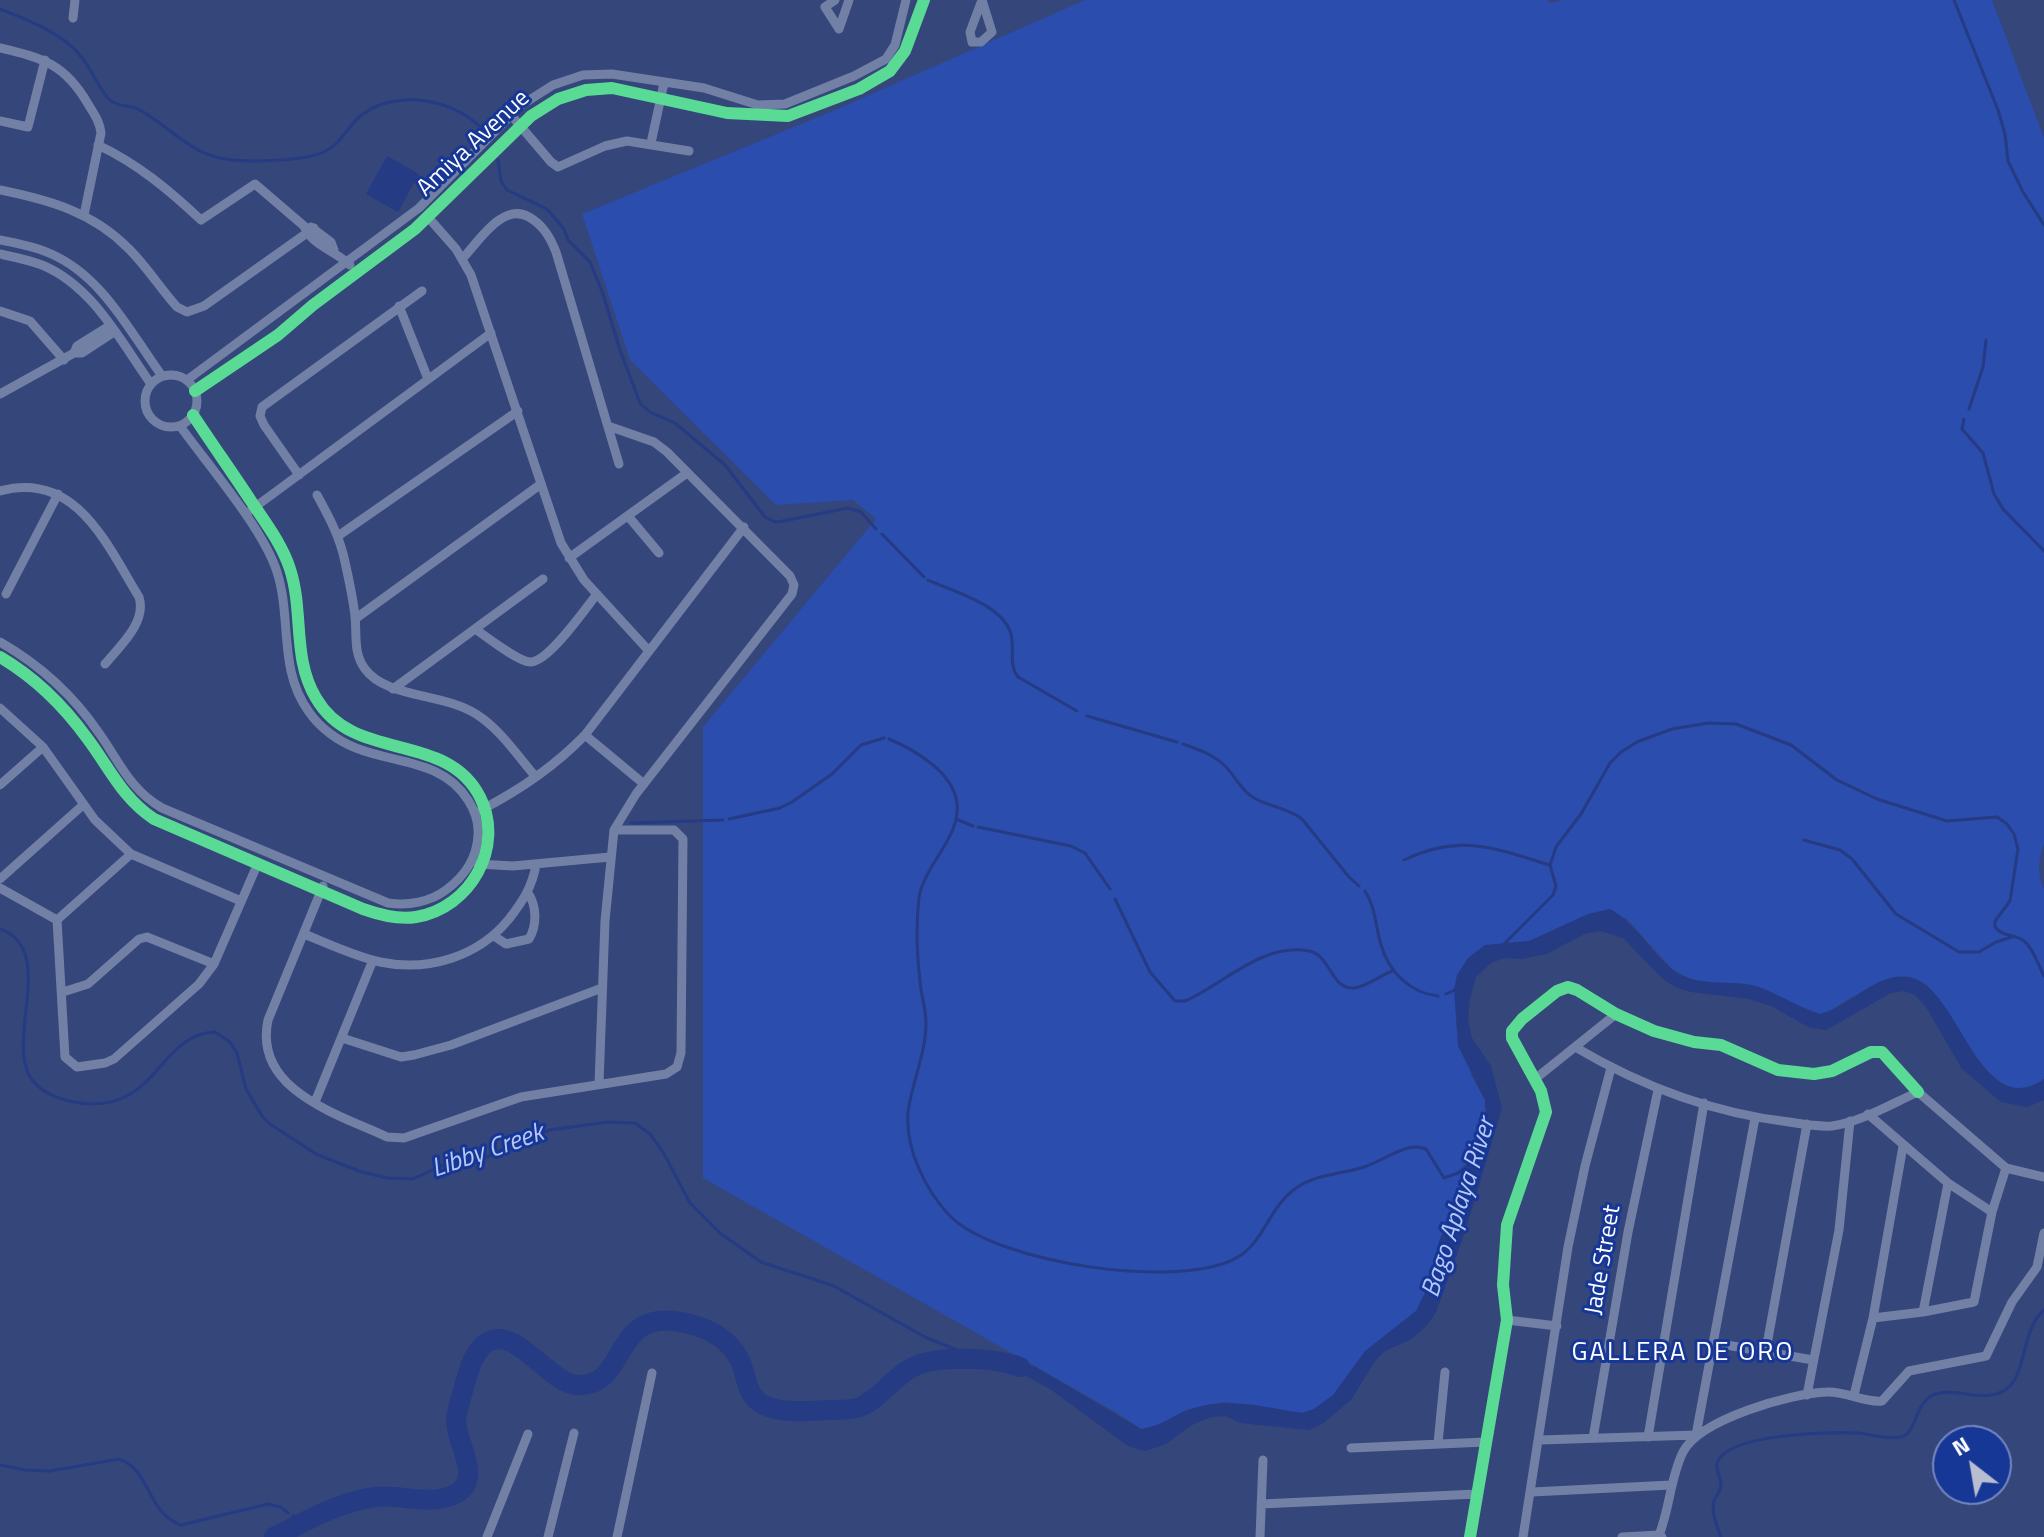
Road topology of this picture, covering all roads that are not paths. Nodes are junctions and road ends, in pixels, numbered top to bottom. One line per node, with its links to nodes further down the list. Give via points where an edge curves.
1 (75, 0): 6 (street)
2 (835, 0): 3 (street, via 825,7 839,29)
3 (849, 0)
4 (906, 0): 8 (street, via 895,45)
5 (924, 0): 10 (street)
6 (73, 18)
7 (0, 48): 9 (street)
8 (886, 59): 10 (street); 13 (street, Amiya Avenue, via 797,100)
9 (45, 60): 15 (street, via 28,127); 18 (street, via 78,86 100,125)
10 (895, 66): 13 (street, Amiya Avenue, via 872,83 801,113 777,118)
11 (664, 83): 12 (street); 13 (street, Amiya Avenue, via 716,91); 14 (street, Amiya Avenue, via 625,75 583,75 541,91)
12 (661, 98): 13 (street, Amiya Avenue, via 705,109); 16 (street, Amiya Avenue, via 612,88 586,90 548,104); 17 (street)
13 (757, 110)
14 (511, 115): 16 (street); 21 (street, Amiya Avenue)
15 (0, 121)
16 (521, 126): 17 (street, via 558,167 617,142); 23 (street, Amiya Avenue)
17 (651, 143): 19 (street)
18 (98, 145): 22 (street); 24 (street, via 150,174 201,220 255,184)
19 (689, 151)
20 (0, 190): 22 (street)
21 (419, 208): 23 (street); 28 (street, Amiya Avenue)
22 (84, 215): 24 (street, via 130,250 186,316)
23 (429, 218): 27 (street); 29 (street, Amiya Avenue)
24 (308, 229): 28 (street)
25 (0, 240): 36 (street, via 49,253 88,278)
26 (0, 254): 33 (street, via 43,266 69,281)
27 (463, 258): 34 (street); 45 (street, via 512,212 537,222 546,232)
28 (348, 262): 29 (street); 38 (street, Amiya Avenue)
29 (356, 273): 40 (street, Amiya Avenue, via 286,330)
30 (422, 291): 31 (street)
31 (399, 306): 37 (street); 48 (street, via 257,412)
32 (0, 311): 35 (street, via 30,321)
33 (112, 329): 35 (street, via 77,346); 39 (street)
34 (491, 333): 37 (street); 42 (street)
35 (64, 360): 41 (street)
36 (162, 376): 38 (street); 39 (street)
37 (428, 379): 48 (street)
38 (187, 380): 40 (street)
39 (151, 384): 44 (street, via 144,400 149,416 162,427)
40 (195, 391): 43 (street)
41 (0, 394)
42 (518, 411): 49 (street); 57 (street)
43 (193, 415): 44 (street); 53 (street)
44 (180, 426): 54 (street)
45 (608, 426): 46 (street); 47 (street, via 654,442)
46 (619, 464)
47 (687, 473): 55 (street); 56 (street)
48 (299, 475): 53 (street)
49 (541, 484): 59 (street); 63 (street)
50 (0, 491): 51 (street, via 34,487)
51 (58, 494): 61 (street); 68 (street, via 89,519 142,607 131,632)
52 (317, 495): 57 (street)
53 (255, 507): 54 (street); 77 (street, via 290,568 303,667 326,713 363,738 452,765 469,780)
54 (245, 515): 78 (street, via 277,571 289,671 308,712 346,744 446,776)
55 (628, 516): 58 (street); 59 (street)
56 (744, 527): 66 (street); 74 (street, via 790,576 794,590)
57 (338, 536): 63 (street)
58 (659, 553)
59 (569, 558): 62 (street)
60 (543, 579): 64 (street)
61 (6, 594)
62 (597, 594): 64 (street, via 536,664); 66 (street)
63 (355, 619): 69 (street, via 357,655 364,668)
64 (475, 629): 69 (street)
65 (0, 642): 80 (street, via 64,690 133,786 151,802)
66 (649, 651): 71 (street)
67 (0, 657): 84 (street, via 55,698 139,810)
68 (105, 664)
69 (393, 689): 73 (street, via 477,714)
70 (0, 708): 72 (street)
71 (585, 735): 73 (street); 74 (street)
72 (43, 747): 75 (street); 76 (street)
73 (535, 776): 77 (street)
74 (644, 784): 79 (street)
75 (0, 785)
76 (83, 805): 81 (street); 87 (street)
77 (485, 808): 78 (street); 85 (street, via 490,828)
78 (474, 813): 83 (street, via 478,840)
79 (614, 830): 82 (street); 105 (street, via 674,830 683,839 681,1053 677,1067 666,1074)
80 (263, 851): 84 (street); 88 (street)
81 (131, 854): 92 (street); 93 (street)
82 (610, 857): 86 (street); 98 (street)
83 (470, 863): 85 (street); 88 (street, via 442,893 401,905)
84 (257, 865): 90 (street); 92 (street)
85 (483, 865): 86 (street); 90 (street, via 459,896 417,917 376,913)
86 (536, 865): 91 (street)
87 (0, 879)
88 (326, 879): 90 (street)
89 (0, 888): 93 (street)
90 (321, 891): 94 (street)
91 (528, 893): 95 (street); 95 (street, via 534,904 529,939 506,944)
92 (241, 901): 97 (street)
93 (57, 920): 99 (street)
94 (304, 934): 96 (street); 108 (street, via 268,1020 265,1043 285,1081)
95 (494, 936): 96 (street, via 434,964)
96 (373, 960): 101 (street)
97 (214, 964): 99 (street, via 147,937 88,984); 99 (street, via 191,992 105,1063 77,1067 67,1061)
98 (602, 988): 101 (street, via 414,1055 401,1057); 105 (street)
99 (63, 992)
100 (1616, 1014): 102 (street); 104 (street, via 1568,987 1522,1019 1512,1038); 107 (street, via 1668,1037 1737,1050 1778,1070 1832,1071 1882,1052)
101 (342, 1038): 108 (street)
102 (1575, 1047): 103 (street); 104 (street)
103 (1611, 1068): 106 (street); 124 (street, via 1568,1247)
104 (1535, 1079): 123 (street, via 1546,1112 1507,1225)
105 (599, 1084): 108 (street, via 521,1097 404,1138 387,1137)
106 (1658, 1090): 109 (street); 136 (street, Jade Street)
107 (1918, 1092): 110 (street); 115 (street)
108 (315, 1102)
109 (1704, 1103): 111 (street); 135 (street)
110 (1868, 1114): 112 (street); 114 (street)
111 (1755, 1118): 113 (street); 125 (street)
112 (1850, 1121): 113 (street); 127 (street, via 1839,1230)
113 (1807, 1124): 126 (street)
114 (1903, 1146): 117 (street); 122 (street)
115 (2006, 1168): 116 (street); 118 (street)
116 (2044, 1177)
117 (1948, 1183): 118 (street); 121 (street)
118 (1992, 1212): 121 (street, via 1974,1302)
119 (2044, 1233): 120 (street)
120 (2041, 1268): 131 (street, via 2012,1302 1986,1356 1909,1371 1882,1401)
121 (1923, 1312): 122 (street)
122 (1873, 1318): 131 (street)
123 (1507, 1320): 124 (street); 138 (street)
124 (1557, 1326): 137 (street)
125 (1715, 1343): 126 (street); 134 (street)
126 (1766, 1350): 127 (street)
127 (1813, 1360): 130 (street)
128 (1445, 1372): 139 (street)
129 (652, 1373): 149 (street)
130 (1807, 1395): 131 (street); 134 (street, via 1732,1416)
131 (1854, 1395)
132 (574, 1433): 148 (street)
133 (528, 1434): 147 (street)
134 (1696, 1435): 135 (street); 142 (street)
135 (1648, 1437): 136 (street)
136 (1593, 1438): 137 (street)
137 (1540, 1440): 143 (street)
138 (1485, 1442): 139 (street); 144 (street)
139 (1438, 1443): 140 (street)
140 (1351, 1448)
141 (1263, 1460): 145 (street)
142 (1671, 1485): 143 (street); 146 (street)
143 (1532, 1492): 152 (street)
144 (1477, 1494): 145 (street); 151 (street)
145 (1261, 1504): 150 (street)
146 (1660, 1536): 153 (street)
147 (487, 1537)
148 (548, 1537)
149 (617, 1537)
150 (1260, 1537)
151 (1470, 1537)
152 (1523, 1537)
153 (1622, 1537)

